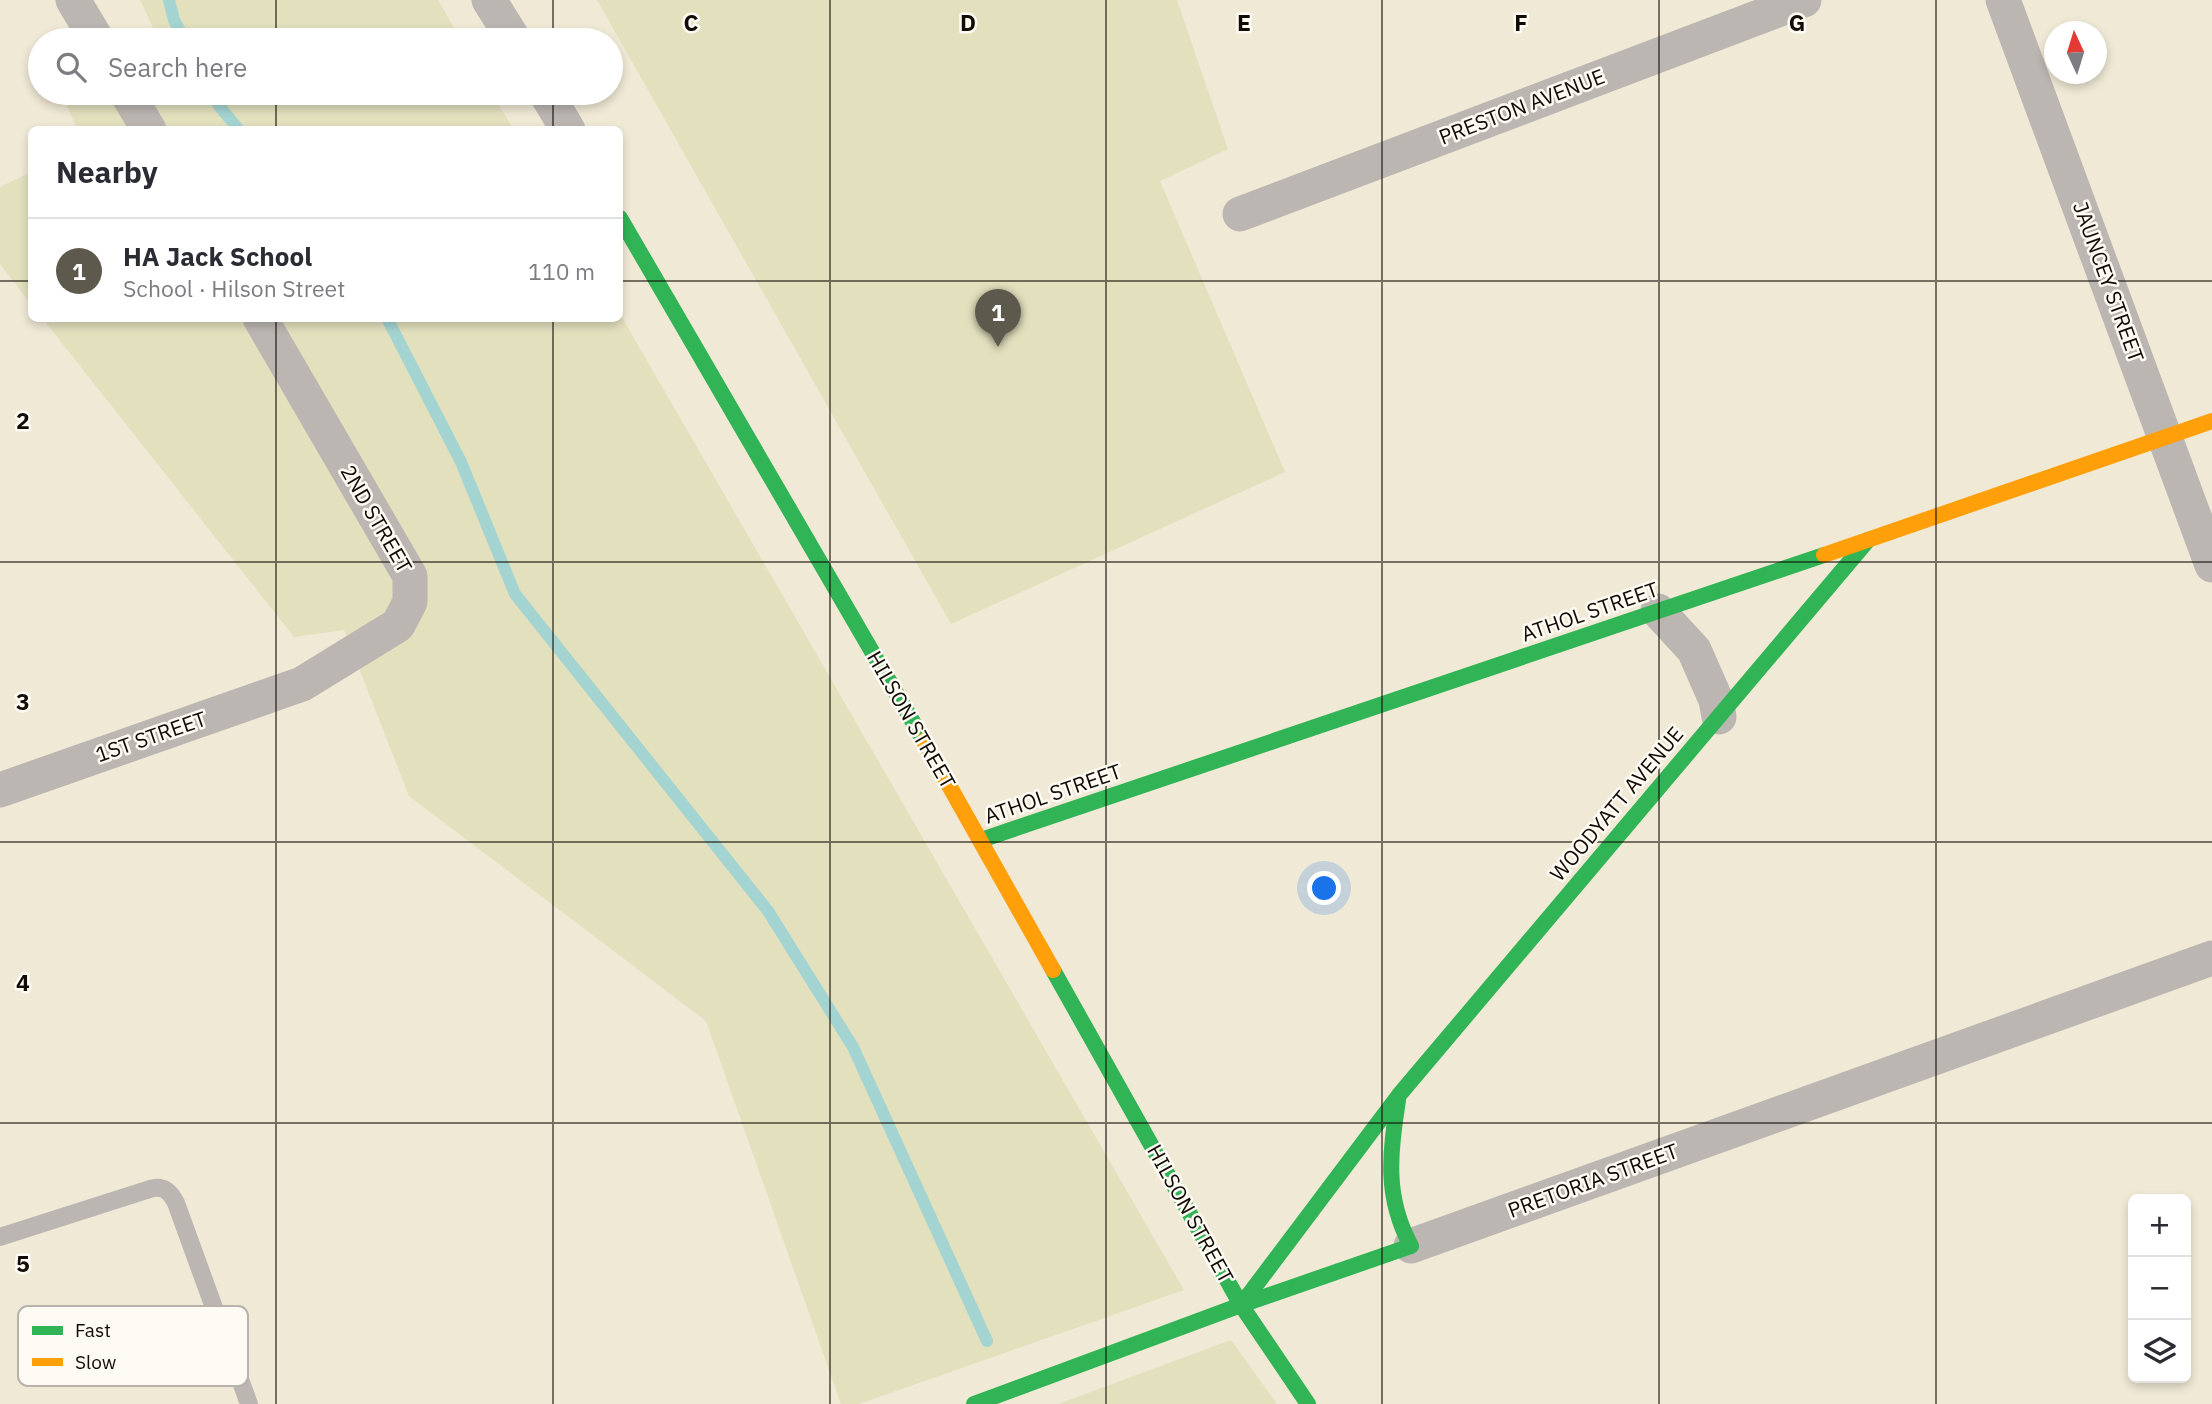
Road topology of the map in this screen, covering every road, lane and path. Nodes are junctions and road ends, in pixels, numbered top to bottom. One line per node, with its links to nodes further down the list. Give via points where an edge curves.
1 (73, 0): 5 (street)
2 (489, 0): 6 (street)
3 (1804, 0): 11 (street, PRESTON AVENUE)
4 (2003, 0): 15 (street, JAUNCEY STREET)
5 (90, 28)
6 (506, 28)
7 (134, 105): 9 (street)
8 (553, 105): 10 (street)
9 (147, 126)
10 (566, 126)
11 (1240, 214)
12 (623, 223): 22 (street, HILSON STREET)
13 (262, 322): 19 (street, 2ND STREET, via 410,576 411,602 398,625)
14 (2212, 421): 15 (street, ATHOL STREET)
15 (2165, 438): 16 (street, ATHOL STREET); 17 (street, JAUNCEY STREET)
16 (1868, 540): 18 (street, ATHOL STREET); 20 (street, WOODYATT AVENUE)
17 (2212, 565)
18 (1658, 611): 20 (street, via 1695,650 1716,700); 22 (street, ATHOL STREET)
19 (302, 684): 21 (street, 1ST STREET)
20 (1718, 717): 24 (street, WOODYATT AVENUE)
21 (0, 790)
22 (981, 840): 28 (street, HILSON STREET)
23 (2212, 958): 26 (street, PRETORIA STREET)
24 (1399, 1095): 26 (street, via 1388,1171 1396,1218); 28 (street, WOODYATT AVENUE)
25 (0, 1237): 27 (lane, via 150,1189 165,1189 176,1203)
26 (1411, 1246): 28 (street, PRETORIA STREET)
27 (213, 1306)
28 (1241, 1306): 31 (street, PRETORIA STREET); 32 (street, HILSON STREET)
29 (242, 1386): 30 (lane)
30 (248, 1404)
31 (974, 1404)
32 (1308, 1404)

